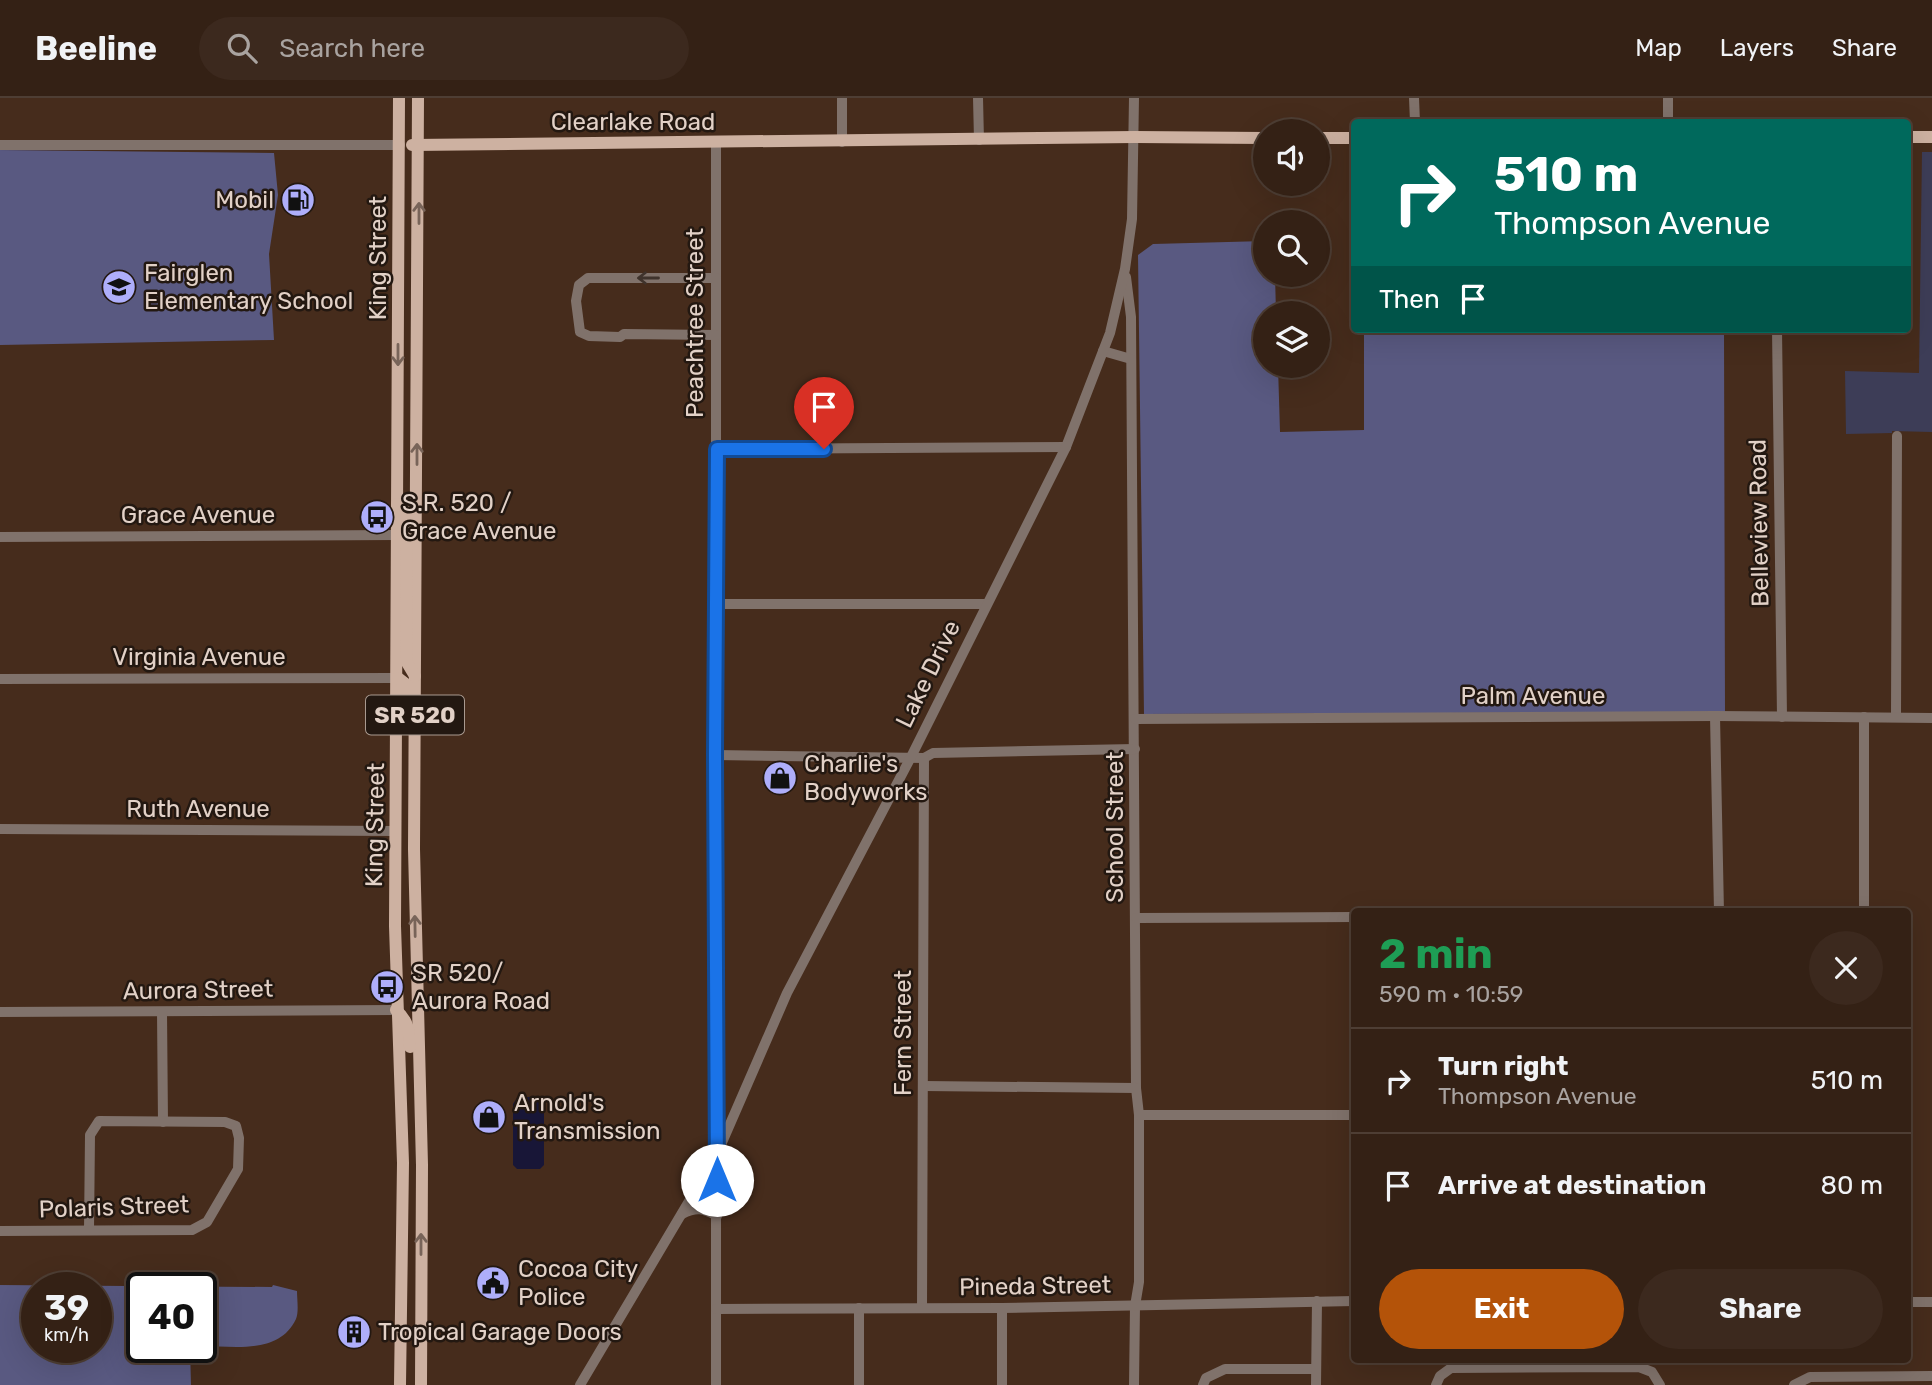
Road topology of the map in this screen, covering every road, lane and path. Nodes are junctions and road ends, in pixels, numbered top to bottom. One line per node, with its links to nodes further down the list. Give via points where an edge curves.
1 (399, 98): 20 (main road, King Street / SR 520)
2 (418, 98): 21 (main road, King Street / SR 520)
3 (842, 98): 17 (street)
4 (978, 98): 16 (street)
5 (1134, 98): 10 (street, Lake Drive)
6 (1414, 98): 8 (street)
7 (1668, 98): 9 (street)
8 (1415, 119)
9 (1668, 119)
10 (1135, 137): 13 (main road, Clearlake Road); 16 (main road, Clearlake Road); 22 (street, Lake Drive)
11 (1911, 137): 12 (main road)
12 (1932, 137)
13 (1253, 138)
14 (1330, 138): 15 (main road)
15 (1351, 138)
16 (979, 140): 17 (main road, Clearlake Road)
17 (842, 142): 18 (main road, Clearlake Road)
18 (716, 143): 21 (main road, Clearlake Road); 23 (street, Peachtree Street)
19 (0, 145): 20 (street, Clearlake Road)
20 (400, 145): 21 (main road, Clearlake Road); 31 (main road, King Street / SR 520, one-way to 31)
21 (418, 145): 36 (main road, King Street / SR 520, one-way to 21)
22 (1125, 269): 26 (street, Lake Drive); 27 (street, School Street)
23 (716, 278): 25 (street, Peachtree Street); 25 (street, one-way to 25, via 588,278 579,285 576,301 580,332 589,336)
24 (1777, 333): 40 (street, Belleview Road)
25 (716, 335): 30 (street, Peachtree Street)
26 (1103, 351): 27 (street); 29 (street, Lake Drive)
27 (1131, 359): 44 (street, School Street)
28 (1897, 436): 42 (street)
29 (1066, 447): 30 (street); 35 (street, Lake Drive)
30 (717, 449): 34 (street, Peachtree Street)
31 (397, 504): 32 (main road, King Street / SR 520); 36 (main road, via 407,513 406,661)
32 (397, 535): 33 (street, Grace Avenue); 37 (main road, King Street / SR 520)
33 (0, 537)
34 (716, 604): 35 (street); 46 (street, Peachtree Street)
35 (986, 604): 47 (street, Lake Drive)
36 (415, 677): 53 (main road, King Street / SR 520)
37 (398, 678): 38 (street, Virginia Avenue); 52 (main road, King Street / SR 520); 53 (main road, via 407,685 408,843)
38 (0, 679)
39 (1715, 716): 40 (street, Palm Avenue); 44 (street, Palm Avenue); 54 (street)
40 (1782, 717): 41 (street, Palm Avenue)
41 (1864, 717): 42 (street, Palm Avenue); 55 (street)
42 (1896, 718): 43 (street, Palm Avenue)
43 (1932, 718)
44 (1135, 719): 45 (street, School Street)
45 (1135, 748): 48 (street, via 933,753); 57 (street, School Street)
46 (715, 755): 47 (street); 64 (street, Peachtree Street)
47 (911, 757): 48 (street); 50 (street, Lake Drive)
48 (925, 758): 49 (street, Fern Street)
49 (923, 774): 50 (street); 61 (street, Fern Street)
50 (901, 775): 65 (street, Lake Drive, via 787,993)
51 (0, 829): 52 (street, Ruth Avenue)
52 (395, 831): 58 (main road, King Street / SR 520)
53 (414, 846): 63 (main road, King Street / SR 520, one-way to 53)
54 (1719, 908)
55 (1864, 908)
56 (1351, 917): 57 (street)
57 (1136, 918): 62 (street, School Street)
58 (396, 1010): 60 (street, Aurora Street); 63 (main road, via 407,1024 412,1082); 69 (main road, King Street / SR 520)
59 (0, 1012): 60 (street, Aurora Street)
60 (162, 1012): 68 (street)
61 (924, 1086): 62 (street); 82 (street, Fern Street)
62 (1136, 1088): 66 (street, School Street)
63 (418, 1093): 71 (main road, King Street / SR 520)
64 (717, 1099): 65 (street, via 727,1109); 70 (street, Peachtree Street)
65 (738, 1105): 70 (street, Lake Drive)
66 (1139, 1115): 67 (street); 80 (street, School Street)
67 (1351, 1115)
68 (163, 1122): 74 (street, via 99,1121 90,1135); 74 (street, Polaris Street, via 236,1126 239,1169 207,1222 192,1230)
69 (401, 1123): 71 (main road, via 410,1133 410,1189); 90 (main road, King Street / SR 520)
70 (717, 1154): 72 (street, Lake Drive); 73 (street, Peachtree Street)
71 (421, 1212): 91 (main road, King Street / SR 520, one-way to 71)
72 (681, 1214): 73 (street, via 695,1208); 92 (street, Lake Drive)
73 (717, 1216): 84 (street, Peachtree Street)
74 (89, 1230): 75 (street, Polaris Street)
75 (0, 1231)
76 (1317, 1301): 77 (street, Pineda Street); 80 (street, Pineda Street); 85 (street)
77 (1351, 1301)
78 (1911, 1302): 79 (street)
79 (1932, 1302)
80 (1135, 1306): 83 (street, Pineda Street); 96 (street, School Street)
81 (859, 1308): 82 (street, Pineda Street); 84 (street, Pineda Street); 94 (street)
82 (922, 1308): 83 (street, Pineda Street)
83 (1002, 1308): 95 (street)
84 (716, 1309): 93 (street, Peachtree Street)
85 (1316, 1369): 88 (street, via 1224,1369); 97 (street)
86 (1932, 1376): 89 (street, via 1810,1377)
87 (1438, 1380): 98 (street, via 1451,1368 1639,1367 1653,1372)
88 (1205, 1381)
89 (1795, 1384)
90 (400, 1385)
91 (421, 1385)
92 (580, 1385)
93 (716, 1385)
94 (859, 1385)
95 (1002, 1385)
96 (1134, 1385)
97 (1316, 1385)
98 (1660, 1385)

